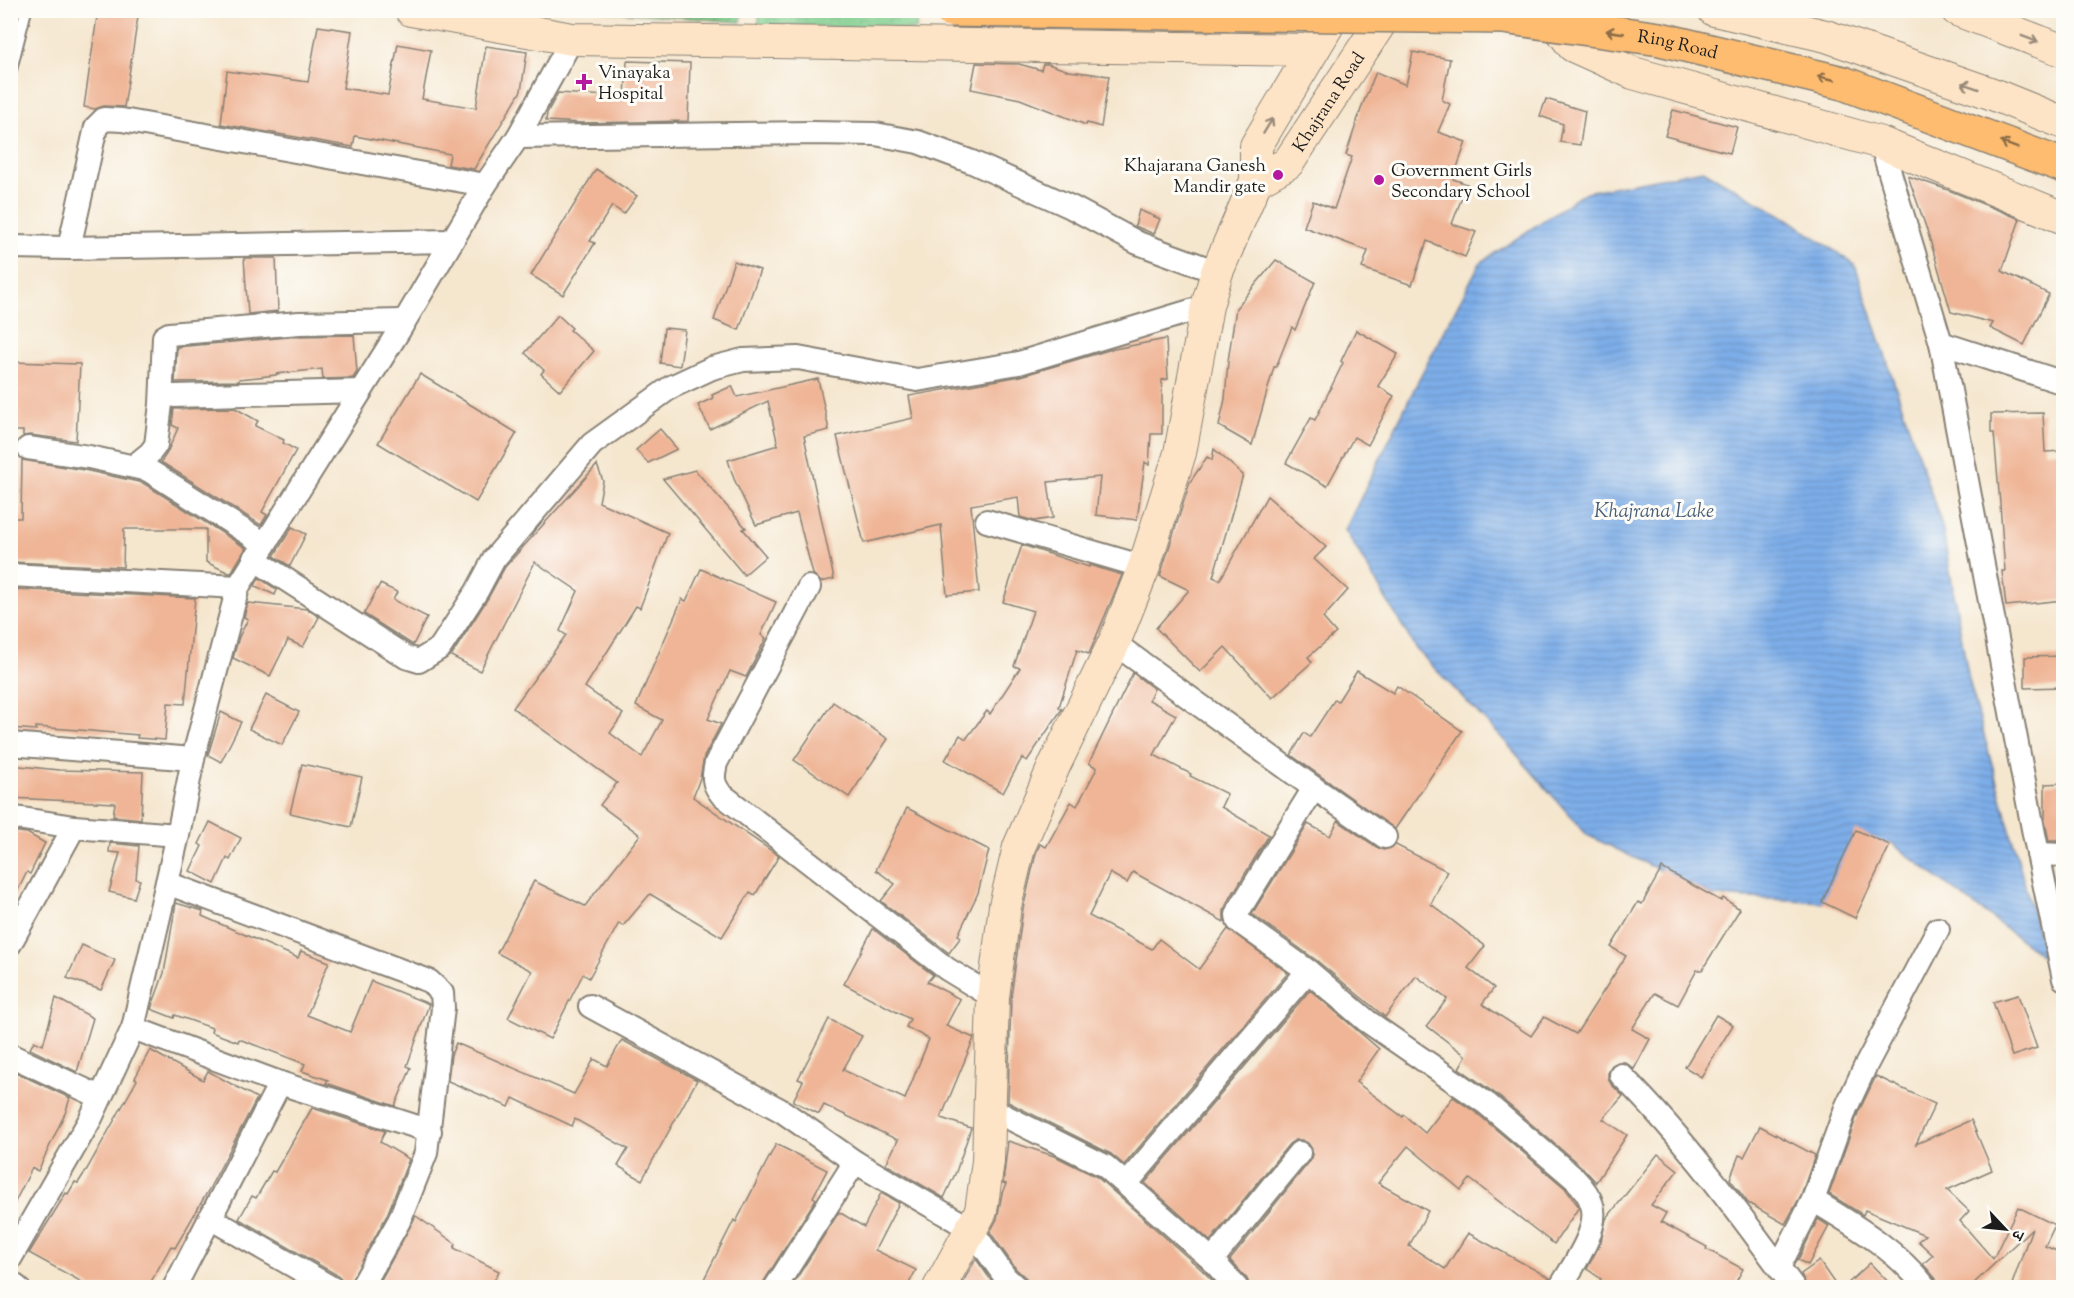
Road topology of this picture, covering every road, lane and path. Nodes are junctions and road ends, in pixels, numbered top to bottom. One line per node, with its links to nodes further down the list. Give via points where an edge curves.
1 (26, 10): 12 (lane)
2 (950, 10): 16 (main road, Ring Road, one-way to 2, bridge, via 1843,83 1660,39 1514,18)
3 (1337, 10): 10 (main road)
4 (1389, 10): 17 (main road, Khajrana Road, via 1288,163)
5 (1546, 10): 15 (main road, via 1574,46 1633,73)
6 (1714, 10): 13 (main road, one-way to 6, via 1826,36)
7 (1957, 10): 11 (main road, one-way to 11)
8 (419, 11): 9 (main road)
9 (572, 39): 10 (main road); 14 (street)
10 (1313, 50): 17 (main road, one-way to 10, via 1256,146)
11 (2064, 51)
12 (10, 74)
13 (2064, 123)
14 (518, 137): 18 (street); 23 (street, via 812,133 875,134 918,142 1071,207 1138,243)
15 (1881, 143): 19 (main road); 26 (street)
16 (2064, 166)
17 (1256, 182): 23 (main road)
18 (485, 185): 20 (street); 22 (street, via 104,119 96,127)
19 (2064, 218)
20 (452, 241): 22 (street); 25 (street)
21 (10, 247): 22 (street)
22 (69, 248)
23 (1217, 272): 24 (main road)
24 (1208, 306): 33 (street, via 1019,363 917,380 798,358 743,360 712,368 671,387 592,444 494,559 440,648 418,661 406,657); 34 (main road, via 1180,453)
25 (404, 321): 28 (street); 31 (street, via 299,323 169,334 164,337 156,445)
26 (1941, 343): 27 (street); 46 (street)
27 (2064, 383)
28 (361, 391): 29 (street); 33 (street)
29 (174, 396)
30 (28, 448): 31 (street)
31 (134, 466): 33 (street, via 148,470)
32 (987, 521): 34 (street)
33 (260, 551): 36 (street)
34 (1144, 567): 38 (main road)
35 (10, 575): 36 (street)
36 (238, 587): 40 (street)
37 (809, 587): 53 (street, via 716,763 715,787 947,969)
38 (1114, 644): 41 (street); 53 (main road, via 1019,847 1005,906)
39 (10, 744): 40 (street)
40 (193, 759): 44 (street)
41 (1314, 788): 45 (street); 51 (street, via 1237,919 1240,925)
42 (10, 817): 43 (street)
43 (74, 827): 44 (street); 50 (street)
44 (178, 835): 48 (street)
45 (1385, 837)
46 (2038, 854): 47 (street); 52 (street)
47 (2064, 855)
48 (167, 883): 55 (street); 61 (street, via 429,981 442,993 444,1008)
49 (1938, 929): 65 (street, via 1846,1108)
50 (10, 944)
51 (1308, 970): 64 (street); 80 (street, via 1366,1021 1487,1104 1575,1178 1593,1208 1592,1224)
52 (2064, 979)
53 (993, 997): 60 (main road)
54 (590, 1006): 63 (street, via 782,1111)
55 (133, 1028): 58 (street); 59 (street)
56 (10, 1055): 59 (street)
57 (1621, 1075): 70 (street, via 1659,1113)
58 (280, 1083): 61 (street); 66 (street)
59 (99, 1097): 68 (street, via 91,1118)
60 (991, 1109): 64 (street, via 1105,1166); 67 (main road, via 981,1211)
61 (430, 1131): 75 (street, via 426,1153 399,1221)
62 (1299, 1153): 69 (street)
63 (855, 1162): 67 (street); 76 (street)
64 (1126, 1184): 69 (street)
65 (1813, 1200): 70 (street); 82 (street, via 1895,1255)
66 (210, 1218): 73 (street); 74 (street)
67 (971, 1229): 77 (main road); 78 (street, via 1006,1278)
68 (10, 1259)
69 (1212, 1260): 79 (street)
70 (1779, 1267): 81 (street)
71 (10, 1282): 72 (street)
72 (18, 1287)
73 (174, 1287)
74 (332, 1287)
75 (361, 1287)
76 (775, 1287)
77 (939, 1287)
78 (1017, 1287)
79 (1237, 1287)
80 (1560, 1287)
81 (1794, 1287)
82 (1926, 1287)

